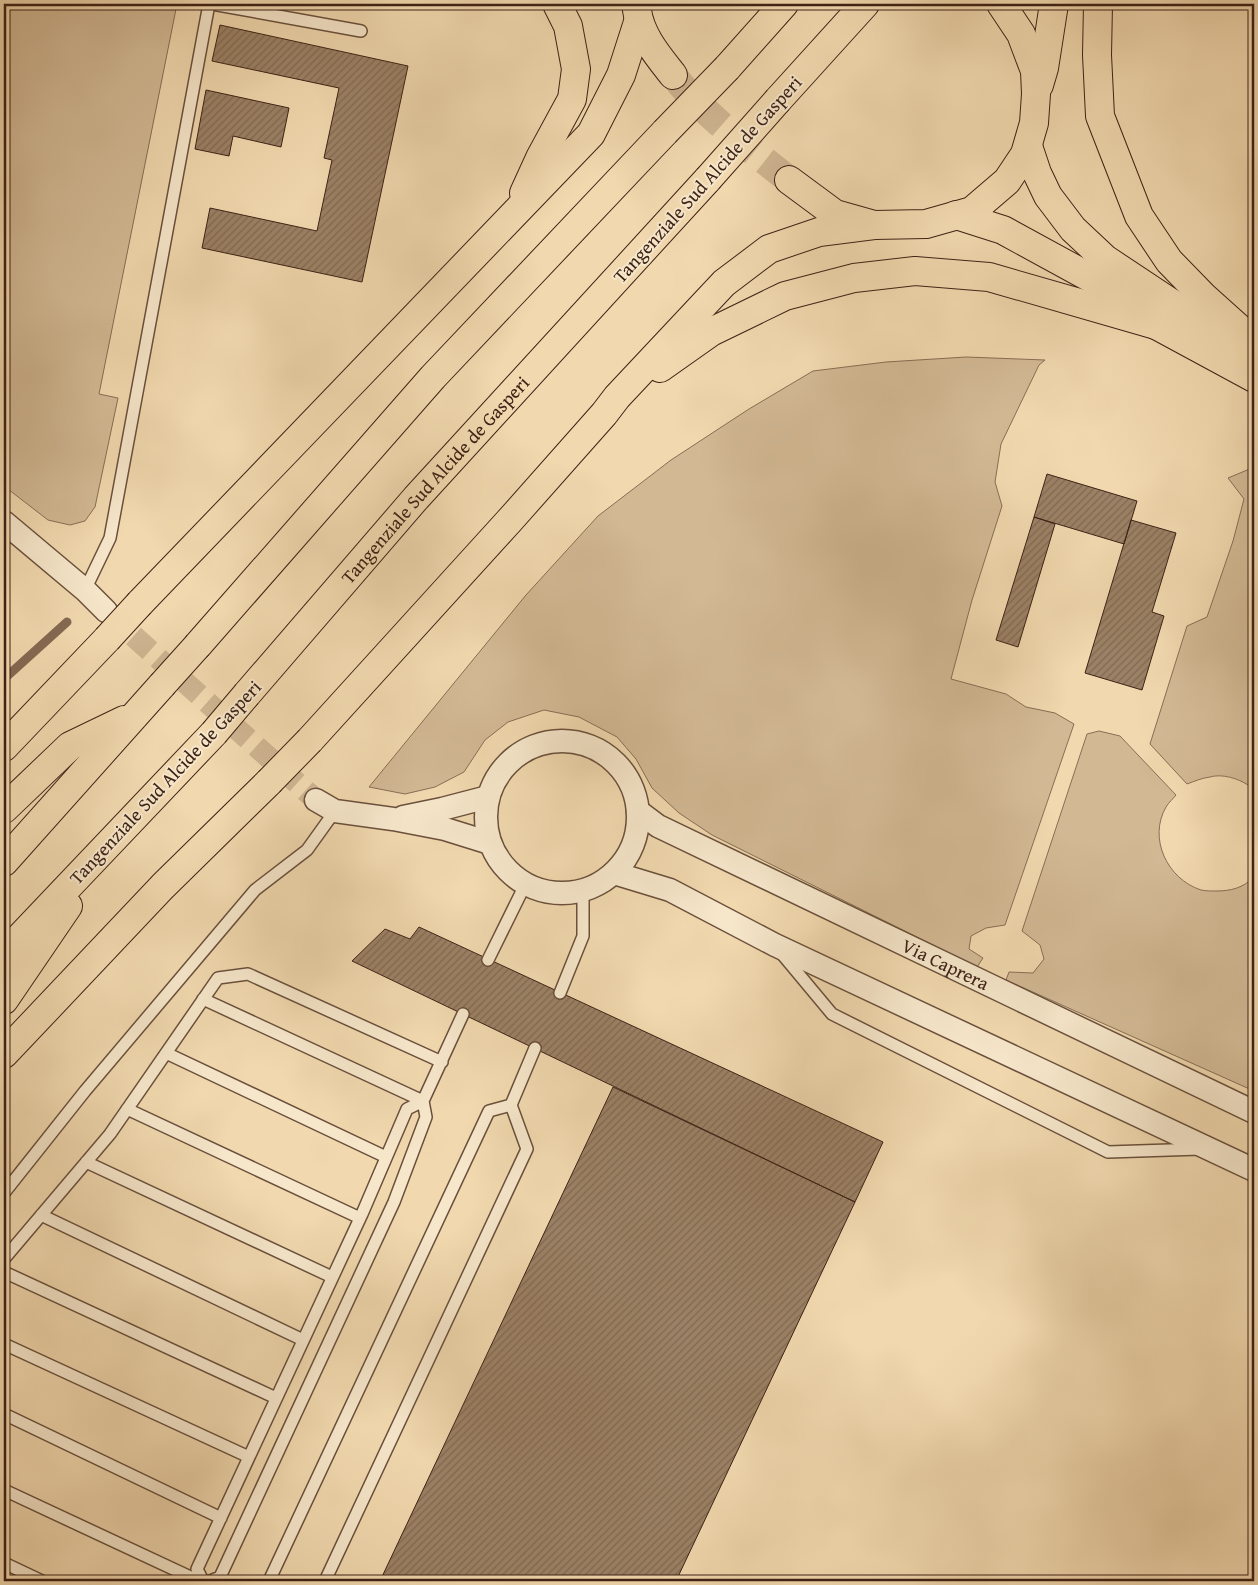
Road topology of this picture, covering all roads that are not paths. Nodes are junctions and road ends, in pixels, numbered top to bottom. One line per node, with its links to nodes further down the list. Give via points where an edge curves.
1 (211, 4): 9 (lane); 21 (lane, via 110,538)
2 (557, 4): 14 (highway, via 568,26 576,69 572,99 540,158)
3 (784, 4): 23 (highway, bridge, via 434,377)
4 (865, 4): 31 (highway, Tangenziale Sud Alcide de Gasperi, bridge, via 416,498 214,733)
5 (1001, 4): 11 (highway, via 1021,34 1035,70)
6 (1054, 4): 11 (highway, via 1044,68)
7 (1098, 4): 18 (highway, via 1100,116 1139,216 1169,261 1242,332)
8 (637, 13): 10 (highway, via 657,55); 14 (highway, via 620,75 591,134)
9 (361, 31)
10 (673, 75)
11 (1036, 94): 12 (highway)
12 (1028, 146): 15 (highway, via 1007,181 972,211); 18 (highway, via 1048,196 1079,235 1104,259)
13 (789, 180): 16 (highway, via 834,214)
14 (517, 211): 24 (highway, bridge)
15 (956, 215): 16 (highway, via 926,224); 17 (highway, via 1003,230 1092,279)
16 (874, 225): 19 (highway, via 819,232 769,249 724,283)
17 (1156, 325): 18 (highway); 19 (highway, via 989,277 915,270 863,277 785,296 712,332)
18 (1254, 364)
19 (617, 397): 46 (highway, bridge, via 310,740 163,886)
20 (4, 522): 21 (street)
21 (85, 590): 22 (street)
22 (106, 611)
23 (136, 714): 27 (highway, via 70,746); 33 (highway)
24 (4, 747)
25 (488, 797): 28 (street, via 498,775 514,757 534,746 558,741 581,743 602,753 620,768 632,788); 30 (street); 32 (street, via 485,820)
26 (316, 800): 29 (street)
27 (4, 809)
28 (638, 811): 34 (street, via 633,845); 51 (street, Via Caprera, via 667,830)
29 (336, 812): 30 (street); 56 (lane, via 307,850 254,890)
30 (392, 819): 32 (street, via 445,829)
31 (112, 841): 38 (highway, Tangenziale Sud Alcide de Gasperi); 42 (highway)
32 (490, 843): 35 (street, via 504,867)
33 (4, 862)
34 (614, 873): 36 (street); 37 (street, via 670,890)
35 (525, 885): 36 (street, via 548,893); 39 (lane)
36 (584, 890): 40 (lane, via 583,936)
37 (775, 945): 52 (street); 52 (lane, via 832,1014 1108,1152)
38 (4, 954)
39 (488, 960)
40 (560, 993)
41 (203, 999): 45 (lane); 47 (lane, via 218,978 248,974); 48 (lane)
42 (4, 1000)
43 (463, 1014): 47 (lane)
44 (535, 1048): 49 (lane)
45 (166, 1053): 50 (lane); 53 (lane)
46 (4, 1054)
47 (442, 1062): 48 (lane)
48 (424, 1101): 53 (lane, via 407,1109); 73 (lane, via 426,1116 394,1202 220,1577)
49 (511, 1105): 74 (lane, via 489,1111); 75 (lane, via 527,1149)
50 (128, 1109): 54 (lane); 58 (lane)
51 (1254, 1112)
52 (1210, 1149): 55 (street)
53 (386, 1158): 58 (lane)
54 (86, 1162): 57 (lane); 61 (lane)
55 (1254, 1170)
56 (4, 1193)
57 (42, 1215): 59 (lane); 62 (lane)
58 (360, 1218): 61 (lane)
59 (4, 1259)
60 (4, 1272): 64 (lane)
61 (332, 1277): 62 (lane)
62 (303, 1340): 64 (lane)
63 (4, 1344): 66 (lane)
64 (276, 1398): 66 (lane)
65 (4, 1414): 68 (lane)
66 (249, 1458): 68 (lane)
67 (4, 1490): 71 (lane)
68 (221, 1518): 72 (lane, via 197,1569)
69 (4, 1563): 70 (lane)
70 (42, 1581)
71 (198, 1581)
72 (203, 1581)
73 (210, 1581)
74 (269, 1581)
75 (325, 1581)

